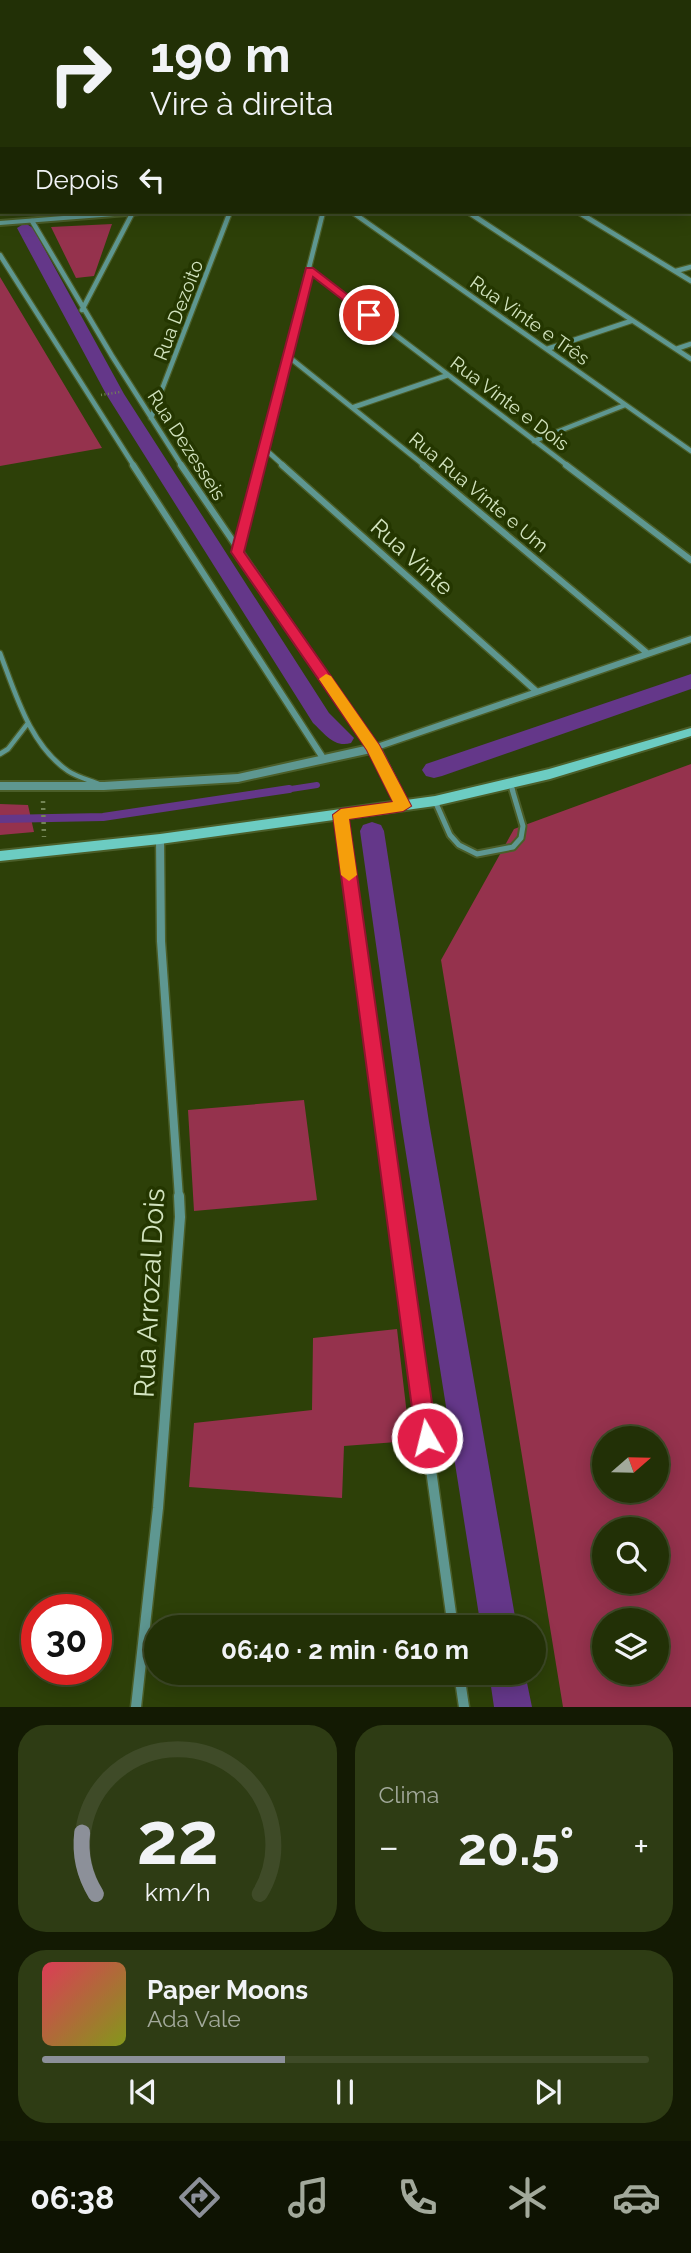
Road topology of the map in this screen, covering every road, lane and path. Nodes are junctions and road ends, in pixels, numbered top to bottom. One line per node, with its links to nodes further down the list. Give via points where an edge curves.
1 (111, 214): 8 (street)
2 (132, 214): 15 (street)
3 (229, 214): 27 (street, Rua Dezoito)
4 (323, 214): 12 (street)
5 (355, 214): 18 (street, Rua Vinte e Três)
6 (471, 214): 16 (street)
7 (582, 214): 13 (street)
8 (32, 221): 9 (street); 15 (street, Rua Dezesseis)
9 (0, 223)
10 (0, 255): 41 (street)
11 (691, 267): 13 (street)
12 (310, 270): 20 (street); 22 (street, Rua Vinte e Dois)
13 (676, 271): 14 (street)
14 (691, 281)
15 (82, 310): 27 (street, Rua Dezesseis)
16 (631, 320): 18 (street); 19 (street)
17 (691, 344): 19 (street)
18 (547, 349): 25 (street, Rua Vinte e Três)
19 (676, 349): 21 (street)
20 (289, 357): 26 (street, Rua Rua Vinte e Um); 29 (street)
21 (691, 359)
22 (449, 376): 26 (street); 28 (street, Rua Vinte e Dois)
23 (119, 392): 24 (path)
24 (108, 394)
25 (625, 405): 28 (street); 30 (street, Rua Vinte e Três)
26 (354, 407): 35 (street, Rua Rua Vinte e Um)
27 (151, 418): 31 (street, Rua Dezesseis)
28 (534, 441): 32 (street, Rua Vinte e Dois)
29 (265, 449): 31 (street); 36 (street, Rua Vinte)
30 (691, 452)
31 (237, 552): 39 (street, Rua Dezesseis)
32 (691, 560)
33 (691, 639): 35 (street)
34 (0, 653): 37 (lane)
35 (647, 653): 36 (street)
36 (536, 691): 39 (street)
37 (28, 723): 40 (lane); 44 (lane, via 68,772)
38 (691, 733): 42 (main road)
39 (374, 748): 41 (street); 47 (street)
40 (0, 754)
41 (323, 758): 44 (street, via 238,778)
42 (511, 785): 46 (main road); 46 (lane, via 523,827 513,847 477,854 459,845)
43 (0, 786): 44 (street)
44 (104, 786)
45 (43, 798): 49 (path)
46 (435, 802): 47 (main road)
47 (403, 806): 48 (main road)
48 (341, 815): 50 (main road); 52 (street)
49 (44, 832)
50 (160, 839): 51 (main road); 54 (street, Rua Arrozal Dois, via 180,1217 158,1508)
51 (0, 856)
52 (451, 1615)
53 (461, 1685): 55 (street)
54 (136, 1707)
55 (464, 1707)

